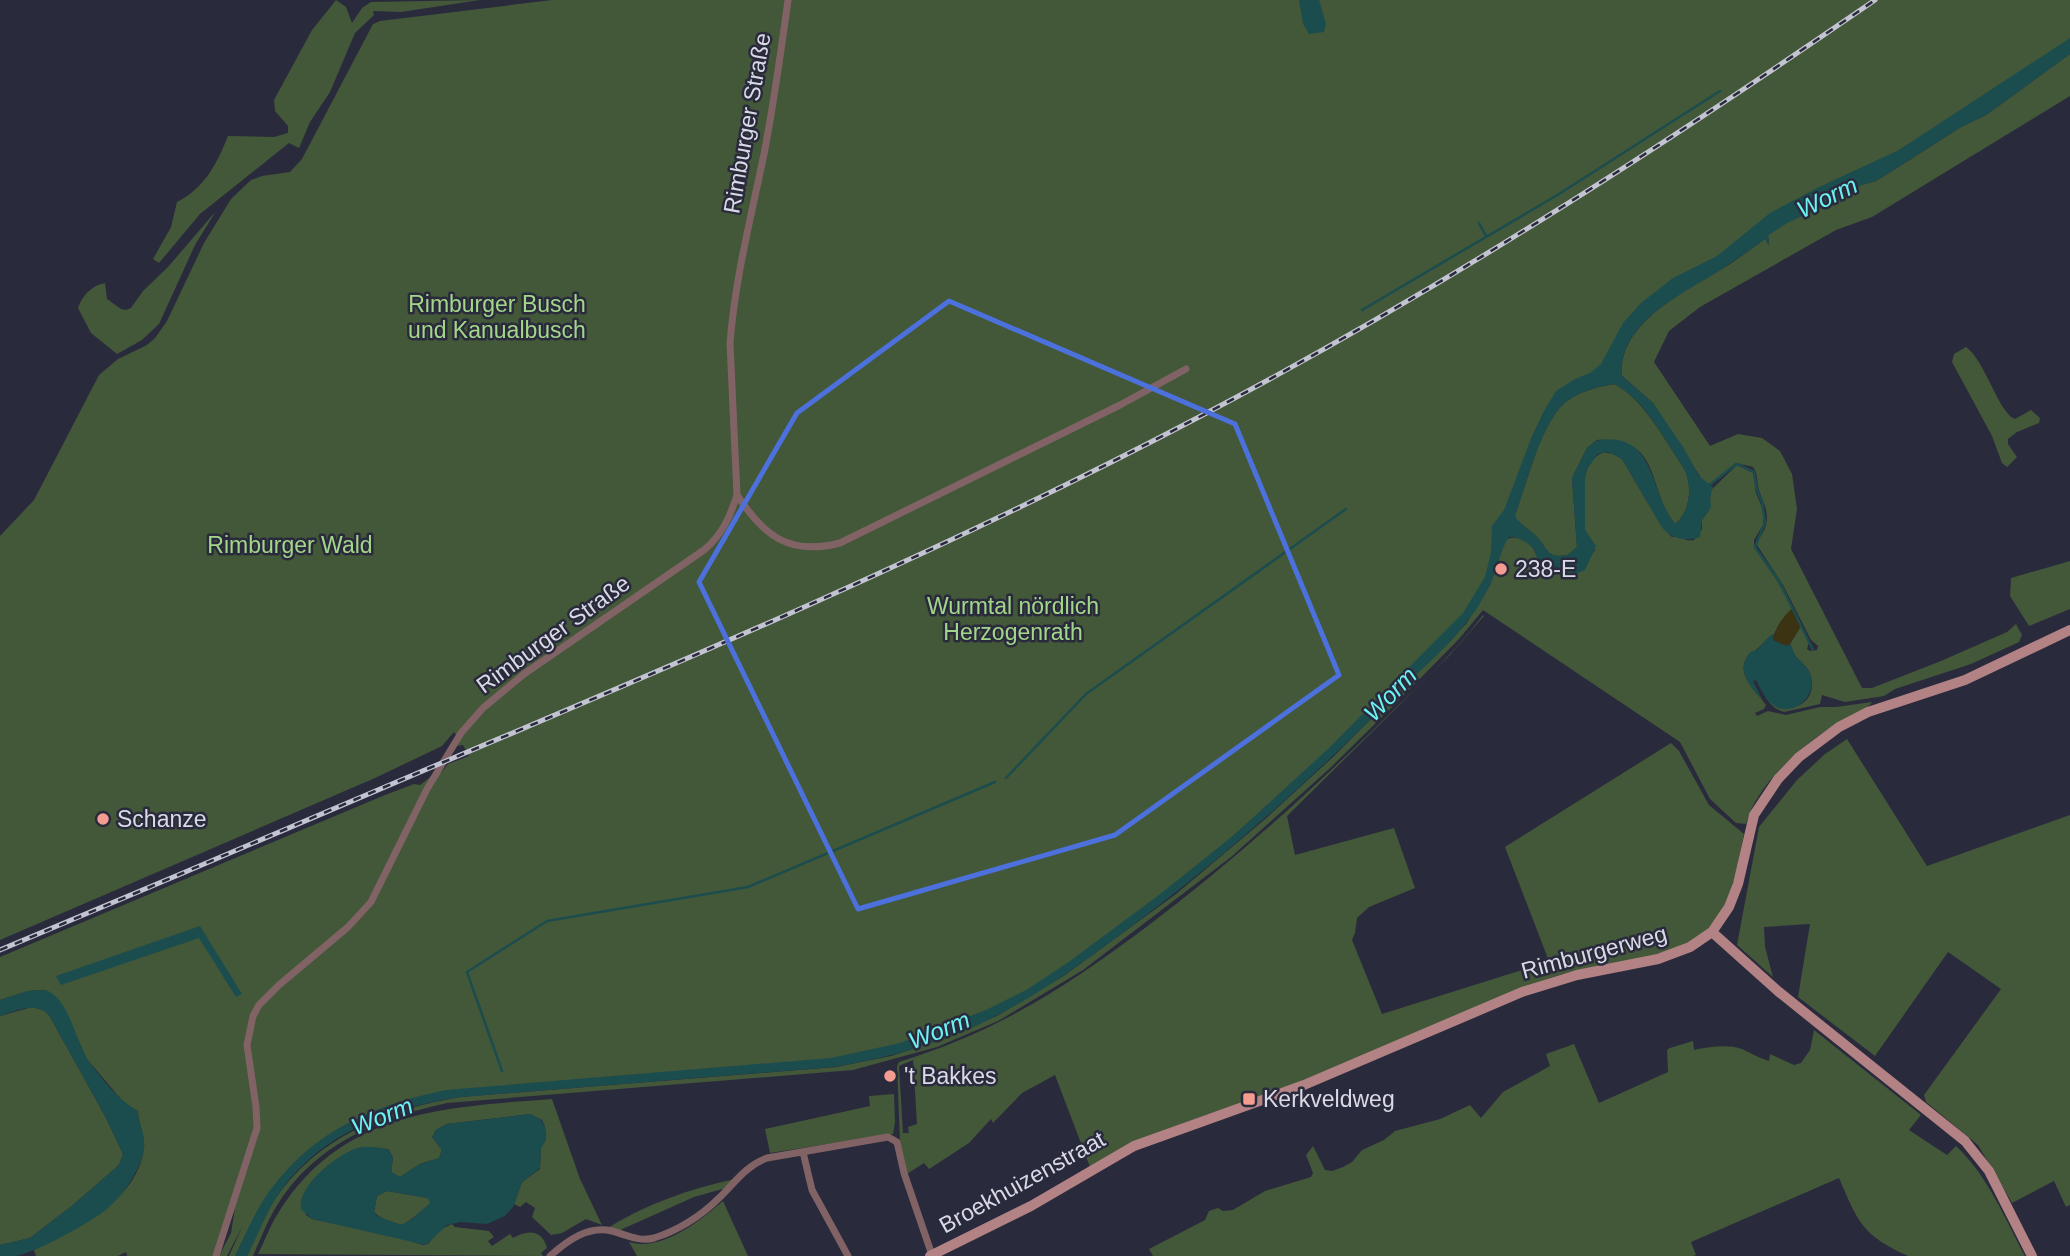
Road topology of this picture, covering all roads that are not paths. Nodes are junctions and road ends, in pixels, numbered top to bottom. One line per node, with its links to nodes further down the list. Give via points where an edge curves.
1 (788, 0): 3 (street, Rimburger Straße, via 772,114 732,318)
2 (1186, 369): 3 (street, via 839,543 811,549 788,544 759,525)
3 (737, 495): 9 (street, Rimburger Straße, via 714,541 524,674 469,723 428,789 371,902 259,1005 247,1045 257,1128)
4 (2070, 629): 5 (street, via 1965,680 1878,708 1839,727 1799,757 1757,808 1738,884)
5 (1712, 932): 6 (street, Rimburgerweg, via 1670,956 1577,975 1522,992 1304,1085); 12 (street, via 1965,1142 1989,1171)
6 (1134, 1146): 8 (street, Broekhuizenstraat, via 1031,1206)
7 (803, 1152): 8 (street, via 888,1137 896,1140); 10 (street, via 752,1165 712,1205 665,1233 642,1240 608,1230 590,1232 559,1246); 11 (street, via 812,1190)
8 (931, 1255)
9 (216, 1256)
10 (550, 1256)
11 (848, 1256)
12 (2032, 1256)

